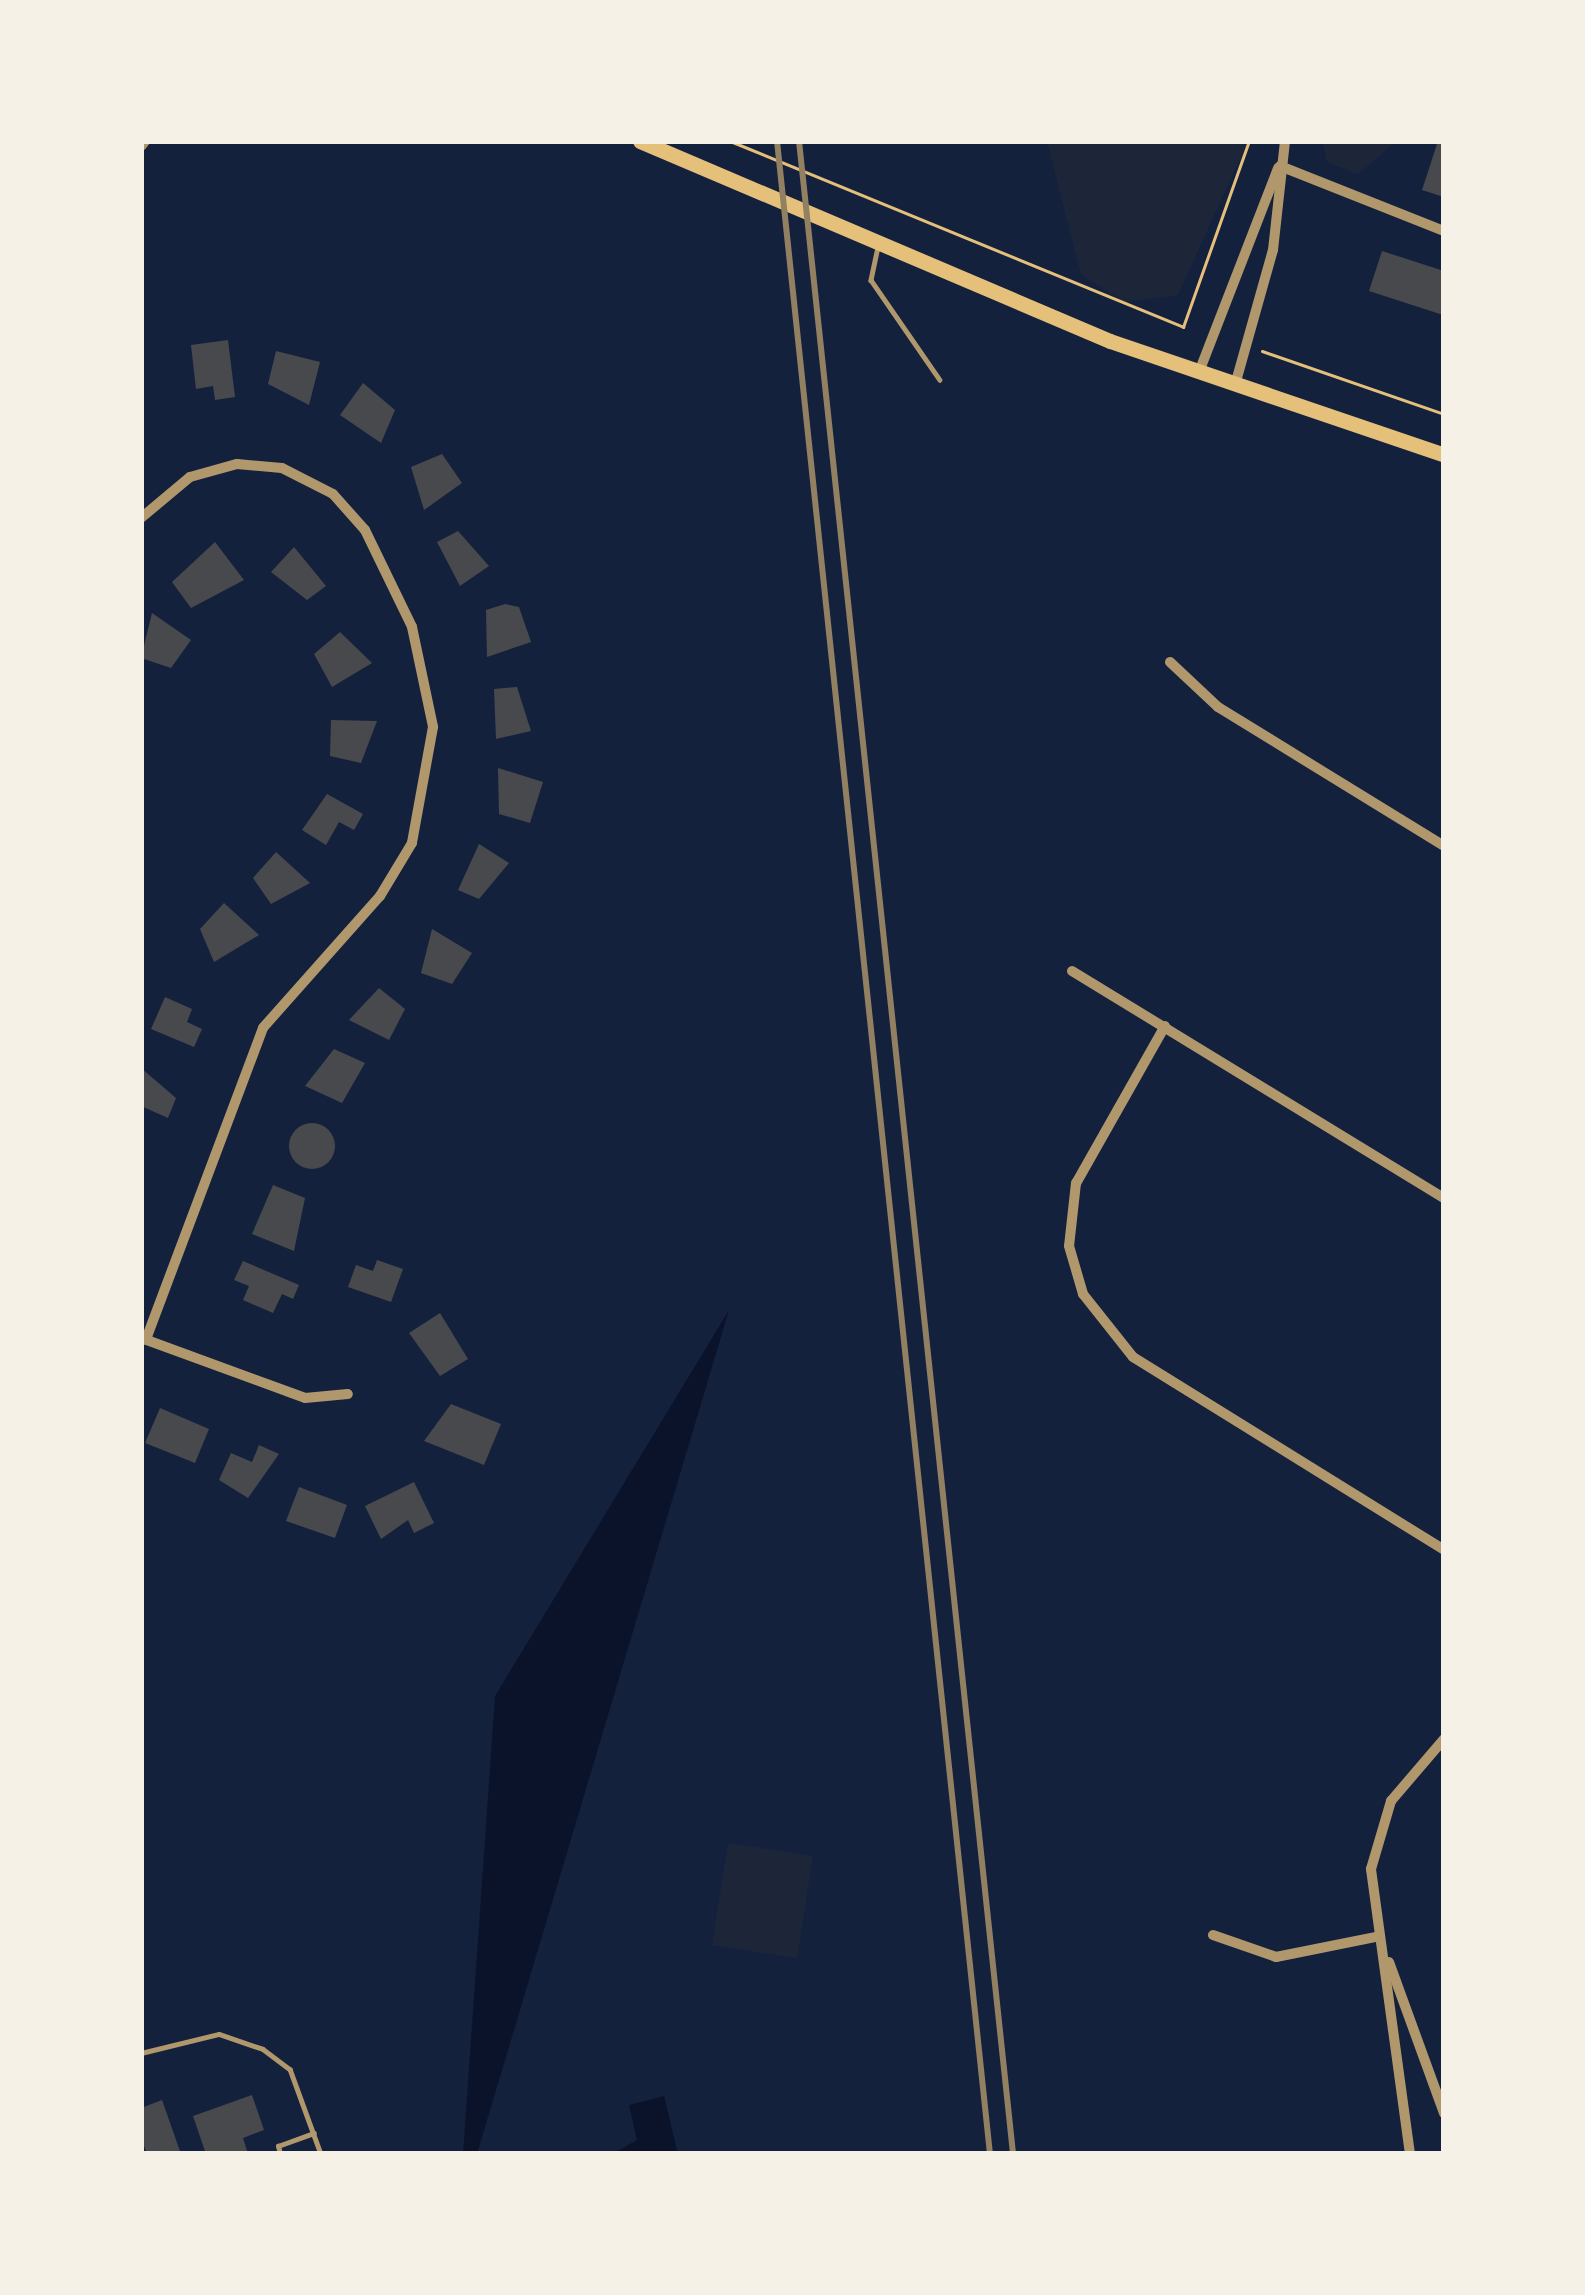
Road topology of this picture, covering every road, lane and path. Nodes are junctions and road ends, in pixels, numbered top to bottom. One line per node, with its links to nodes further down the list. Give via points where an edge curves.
1 (640, 141): 7 (main road)
2 (730, 141): 3 (path, via 1183,327)
3 (1250, 141)
4 (1285, 141): 5 (street)
5 (1280, 166): 6 (street); 9 (street); 11 (street, via 1273,250)
6 (1444, 231)
7 (878, 247): 9 (main road); 10 (lane, via 871,280)
8 (1258, 343): 12 (path, via 1266,361)
9 (1199, 372): 11 (main road)
10 (940, 380)
11 (1234, 385): 13 (main road)
12 (1444, 414)
13 (1444, 455)
14 (141, 518): 20 (street, via 190,477 237,464 282,468 333,494 364,530 412,627 433,727 412,843 263,1028)
15 (1170, 662): 16 (street, via 1218,707)
16 (1444, 846)
17 (1072, 971): 18 (street)
18 (1166, 1026): 19 (street); 22 (street, via 1076,1183 1070,1246 1083,1294 1133,1357)
19 (1444, 1198)
20 (144, 1339): 21 (street, via 305,1398)
21 (347, 1394)
22 (1444, 1550)
23 (1444, 1739): 25 (street, via 1381,1825 1371,1869)
24 (1213, 1935): 25 (street, via 1276,1958)
25 (1380, 1936): 27 (street); 31 (street)
26 (141, 2053): 28 (lane, via 184,2038 244,2040 290,2069)
27 (1444, 2113)
28 (314, 2133): 29 (lane); 30 (lane)
29 (280, 2154)
30 (321, 2154)
31 (1410, 2154)

